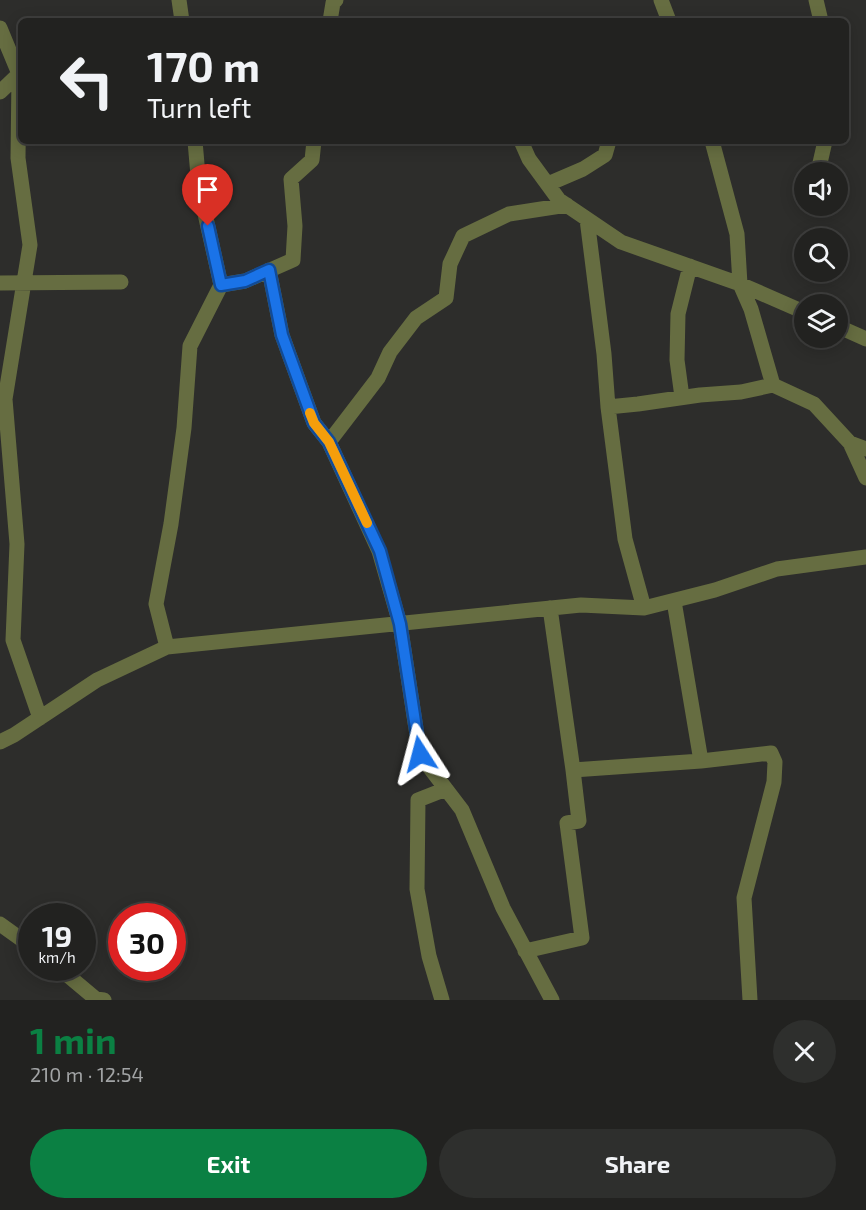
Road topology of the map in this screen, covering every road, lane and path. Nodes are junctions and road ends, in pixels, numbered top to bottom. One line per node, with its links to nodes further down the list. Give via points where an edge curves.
1 (179, 0): 5 (street)
2 (336, 0): 6 (street)
3 (661, 0): 7 (street)
4 (816, 0): 8 (street)
5 (182, 18)
6 (330, 18)
7 (668, 18)
8 (820, 18)
9 (0, 28): 10 (street)
10 (18, 72)
11 (18, 75): 12 (street)
12 (0, 92)
13 (18, 144): 28 (street, via 30,245)
14 (195, 144): 30 (street, via 199,187)
15 (314, 144): 25 (street, via 312,160 291,180 293,260)
16 (522, 144): 21 (street)
17 (608, 144): 21 (street, via 605,155)
18 (713, 144): 29 (street, via 737,234)
19 (824, 144): 20 (street)
20 (820, 162)
21 (548, 184): 22 (street)
22 (567, 206): 23 (street); 37 (street, via 509,213 463,236 450,264 446,298 416,318 390,352 378,378)
23 (588, 219): 24 (street, via 621,242); 36 (street)
24 (690, 266): 29 (street); 35 (street, via 678,314 677,360)
25 (269, 270): 30 (street, via 245,281); 37 (street, via 282,335 314,423)
26 (121, 282): 28 (street)
27 (0, 283): 28 (street)
28 (24, 283): 47 (street, via 5,399 17,544 14,640)
29 (740, 284): 31 (street); 34 (street)
30 (221, 285): 46 (street, via 190,346 183,439 156,604)
31 (794, 308)
32 (848, 331): 33 (street)
33 (866, 339)
34 (773, 386): 35 (street); 38 (street, via 814,404)
35 (682, 397): 36 (street)
36 (608, 407): 44 (street, via 625,539)
37 (329, 442): 45 (street, via 380,551)
38 (850, 443): 39 (street); 40 (street)
39 (866, 449)
40 (866, 478)
41 (866, 556): 42 (street, via 777,569)
42 (674, 601): 44 (street); 49 (street)
43 (550, 608): 44 (street); 45 (street); 50 (street)
44 (644, 608)
45 (400, 624): 46 (street); 51 (street, via 420,754)
46 (167, 647): 47 (street, via 97,680)
47 (40, 718): 48 (street)
48 (0, 742)
49 (701, 761): 50 (street); 59 (street, via 771,753 775,762 774,782 744,898)
50 (573, 770): 54 (street, via 579,821 567,823 582,938)
51 (446, 789): 54 (street, via 462,810); 57 (street, via 418,800 417,889 429,956)
52 (0, 924): 53 (street)
53 (18, 937)
54 (525, 951): 58 (street)
55 (75, 981): 56 (street, via 96,999)
56 (104, 1000)
57 (442, 1000)
58 (552, 1000)
59 (750, 1000)

